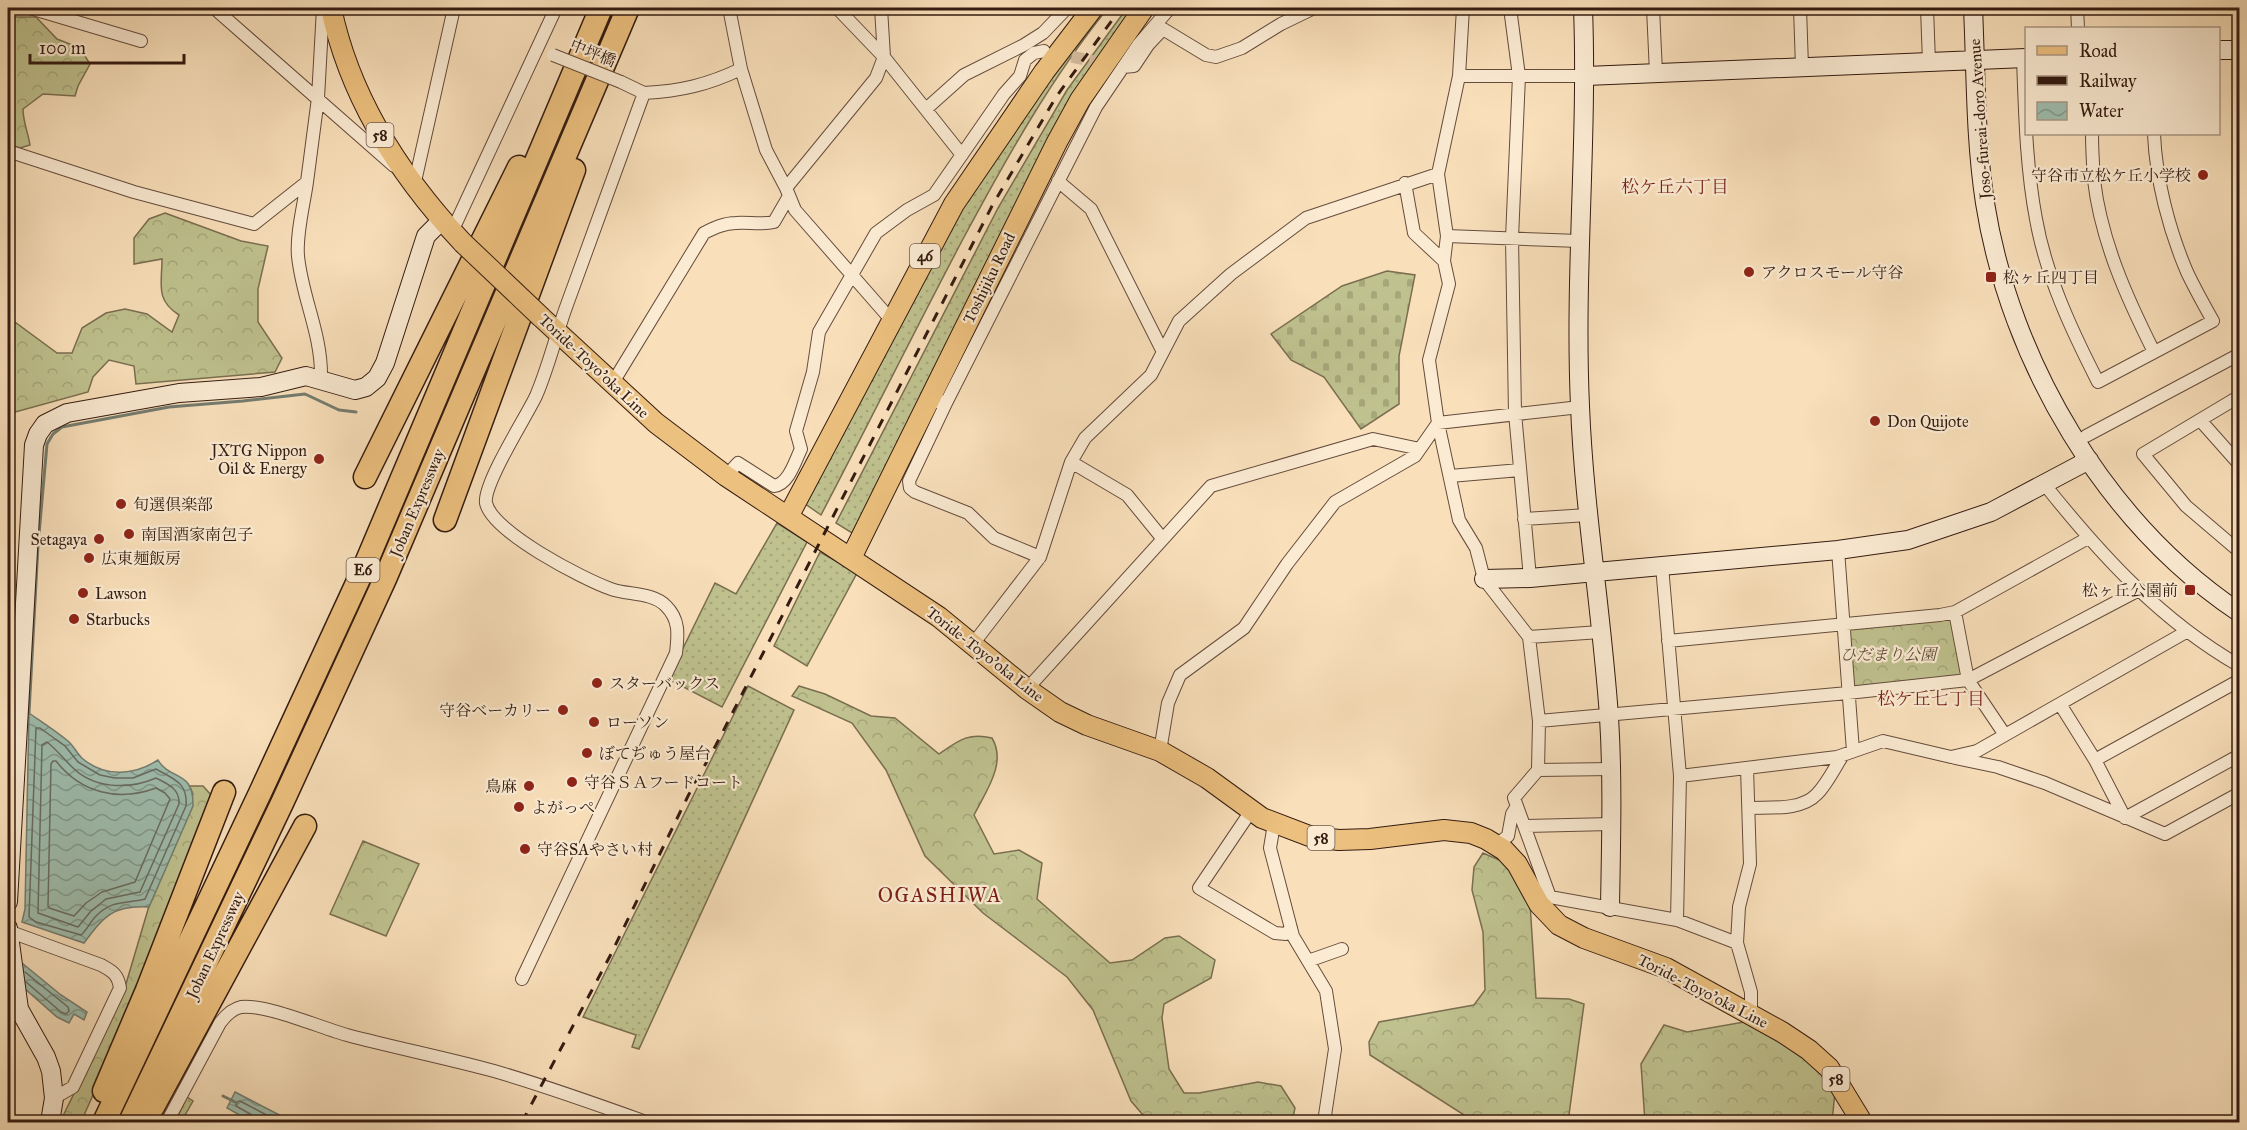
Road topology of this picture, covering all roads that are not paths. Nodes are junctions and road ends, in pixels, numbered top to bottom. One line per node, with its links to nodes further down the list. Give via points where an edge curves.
1 (30, 8): 27 (street)
2 (214, 8): 44 (street)
3 (323, 8): 44 (street)
4 (331, 8): 52 (main road, Toride-Toyo'oka Line / 58, via 363,104)
5 (454, 8): 52 (street)
6 (556, 8): 28 (street)
7 (599, 8): 84 (highway); 152 (highway, Joban Expressway / E6, via 363,570)
8 (628, 8): 26 (highway, Joban Expressway / E6)
9 (729, 8): 38 (street)
10 (837, 8): 32 (street)
11 (1067, 8): 45 (street, via 1043,33 964,75)
12 (1094, 8): 63 (main road, 46, via 1031,91 954,204)
13 (1144, 8): 71 (main road, Toshijiku Road, via 1080,100 1041,172)
14 (1170, 8): 36 (street)
15 (1314, 8): 36 (street, via 1242,48 1216,57 1163,29 1134,66)
16 (1462, 8): 40 (street)
17 (1510, 8): 41 (street)
18 (1583, 8): 42 (street)
19 (1653, 8): 39 (street)
20 (1800, 8): 37 (street)
21 (1927, 8): 35 (street)
22 (1973, 8): 34 (street, Joso-fureai-doro Avenue)
23 (2077, 8): 25 (street)
24 (884, 9): 32 (street)
25 (2078, 27)
26 (618, 31): 89 (highway, via 571,178); 153 (highway, Joban Expressway / E6, via 385,579)
27 (141, 41)
28 (538, 49): 43 (street, 中坪橋, bridge); 57 (street)
29 (2220, 50): 30 (street)
30 (2240, 50)
31 (1044, 51): 50 (street, via 1025,60 1020,76)
32 (884, 57): 45 (street); 56 (street, via 876,78)
33 (2025, 58): 34 (street)
34 (1976, 61): 35 (street); 78 (street, Joso-fureai-doro Avenue, via 1980,169 2004,286 2037,370)
35 (1929, 62): 37 (street)
36 (1123, 67): 53 (street, via 1096,107)
37 (1802, 67): 39 (street)
38 (741, 69): 43 (street, via 687,89); 56 (street, via 766,150)
39 (1656, 73): 42 (street)
40 (1460, 76): 41 (street); 51 (street)
41 (1519, 76): 42 (street); 59 (street)
42 (1586, 76): 60 (street)
43 (644, 93): 64 (street)
44 (318, 98): 52 (street); 54 (street)
45 (926, 109): 50 (street)
46 (2026, 135): 66 (street, via 2036,222 2070,326 2098,382)
47 (2092, 135): 66 (street, via 2094,182 2110,248 2126,296)
48 (2154, 135): 66 (street, via 2157,165 2177,245 2213,321)
49 (8, 151): 54 (street, via 134,192 254,224)
50 (962, 155): 62 (street, via 934,195 876,233)
51 (1438, 174): 55 (street); 58 (street)
52 (410, 181): 57 (main road, Toride-Toyo'oka Line / 58)
53 (1058, 181): 65 (street, via 1090,209); 71 (street)
54 (307, 182): 68 (street, via 298,254 318,339)
55 (1405, 183): 61 (street, via 1414,233); 65 (street, via 1306,218 1231,274 1179,321)
56 (788, 192): 62 (street, via 795,210); 69 (street, via 774,222 727,224 704,233)
57 (452, 231): 64 (main road, Toride-Toyo'oka Line / 58, bridge); 68 (street, via 426,236 377,378 355,390)
58 (1447, 236): 59 (street); 61 (street)
59 (1512, 238): 60 (street); 73 (street)
60 (1579, 241): 72 (street)
61 (1444, 261): 75 (street, via 1449,284 1429,360)
62 (852, 274): 63 (street); 82 (street, via 819,332 813,372 796,430 801,449 786,480 774,486 738,463)
63 (893, 319): 87 (main road, 46)
64 (557, 332): 69 (main road, Toride-Toyo'oka Line / 58); 147 (street, via 535,397 488,491 488,508 523,542 564,566 613,590 637,593 665,604 676,620 678,633 675,653)
65 (1163, 352): 79 (street, via 1150,375 1085,438)
66 (2154, 352)
67 (2240, 354): 76 (street)
68 (321, 378): 139 (street, via 306,375 261,387 179,393 67,414 45,424 38,434 34,445)
69 (612, 384): 82 (main road, Toride-Toyo'oka Line / 58)
70 (2240, 396): 74 (street)
71 (938, 400): 94 (street, via 909,481 910,488 968,513 994,538); 95 (main road, Toshijiku Road)
72 (1580, 407): 73 (street); 86 (street)
73 (1515, 413): 75 (street); 81 (street)
74 (2200, 420): 80 (street); 93 (street, via 2143,454 2186,507)
75 (1438, 423): 77 (street); 83 (street)
76 (2086, 436)
77 (1420, 449): 90 (street, via 1373,439 1211,486); 119 (street, via 1415,456 1335,501 1244,628 1180,675 1168,703)
78 (2089, 460): 85 (street); 102 (street, Joso-fureai-doro Avenue, via 2163,549)
79 (1071, 462): 90 (street, via 1127,495); 94 (street)
80 (2240, 465)
81 (1520, 470): 83 (street); 88 (street)
82 (726, 476): 87 (main road, Toride-Toyo'oka Line / 58)
83 (1450, 476): 99 (street, via 1459,520 1476,548)
84 (365, 477)
85 (2045, 485): 91 (street); 92 (street, via 1953,526 1908,540)
86 (1588, 515): 88 (street); 97 (street)
87 (788, 517): 95 (main road, Toride-Toyo'oka Line / 58)
88 (1524, 519): 98 (street)
89 (445, 520)
90 (1162, 538): 112 (street)
91 (2088, 538): 100 (street); 101 (street)
92 (1838, 550): 96 (street); 103 (street)
93 (2240, 552)
94 (1040, 557): 108 (street)
95 (851, 558): 108 (main road, Toride-Toyo'oka Line / 58)
96 (1662, 566): 97 (street); 107 (street)
97 (1594, 572): 98 (street); 104 (street)
98 (1530, 578): 99 (street)
99 (1484, 579): 106 (street)
100 (2139, 590): 105 (street); 110 (street)
101 (1955, 612): 103 (street); 110 (street)
102 (2240, 613)
103 (1842, 624): 107 (street); 113 (street)
104 (1600, 632): 106 (street); 116 (street)
105 (2186, 632): 109 (street); 114 (street)
106 (1529, 637): 117 (street)
107 (1668, 641): 115 (street)
108 (973, 644): 112 (main road, Toride-Toyo'oka Line / 58)
109 (2240, 666)
110 (1968, 680): 113 (street); 118 (street)
111 (2240, 680): 123 (street)
112 (1027, 689): 119 (main road, Toride-Toyo'oka Line / 58, via 1087,725)
113 (1848, 693): 115 (street); 120 (street)
114 (2060, 704): 118 (street); 123 (street)
115 (1674, 709): 116 (street); 127 (street)
116 (1609, 715): 117 (street); 125 (street)
117 (1539, 721): 126 (street)
118 (2005, 735): 122 (street, via 1977,751)
119 (1160, 751): 132 (main road, Toride-Toyo'oka Line / 58, via 1207,778)
120 (1848, 753): 122 (street, via 1883,741); 124 (street); 131 (street, via 1817,795 1805,803)
121 (2240, 755): 133 (street)
122 (1951, 757): 133 (street, via 2046,783)
123 (2095, 760): 133 (street)
124 (1747, 768): 127 (street); 131 (street)
125 (1612, 769): 126 (street); 135 (street)
126 (1538, 770): 130 (street, via 1514,798)
127 (1680, 776): 141 (street)
128 (224, 792): 151 (highway, via 147,990)
129 (2240, 793): 133 (street, via 2165,834)
130 (1517, 806): 137 (street); 138 (street, via 1508,836)
131 (1749, 808): 144 (street, via 1750,864 1739,907)
132 (1251, 811): 134 (main road, Toride-Toyo'oka Line / 58); 142 (street, via 1199,888 1275,933 1286,934)
133 (2125, 818)
134 (1274, 824): 138 (main road, Toride-Toyo'oka Line / 58, via 1312,837 1339,840 1460,831); 142 (street, via 1270,848)
135 (1611, 824): 137 (street); 140 (street)
136 (305, 826): 154 (highway)
137 (1526, 826): 140 (street, via 1550,897)
138 (1496, 845): 148 (main road, Toride-Toyo'oka Line / 58, via 1518,864 1539,904 1559,925 1666,968)
139 (8, 902)
140 (1610, 907): 141 (street)
141 (1677, 920): 144 (street)
142 (1291, 928): 146 (street)
143 (8, 935): 149 (street, via 19,1009 46,1057); 149 (street, via 35,940 114,972 119,979 120,988 73,1087)
144 (1737, 943): 148 (street, via 1751,992)
145 (1342, 949): 146 (street)
146 (1308, 961): 157 (street, via 1326,991 1335,1049)
147 (522, 979)
148 (1751, 1015): 158 (main road, Toride-Toyo'oka Line / 58, via 1801,1044 1822,1062)
149 (54, 1098): 150 (street)
150 (51, 1122)
151 (90, 1122)
152 (104, 1122)
153 (130, 1122)
154 (145, 1122)
155 (167, 1122): 156 (street, via 220,1023 241,1007 496,1072)
156 (646, 1122)
157 (1324, 1122)
158 (1862, 1122)

